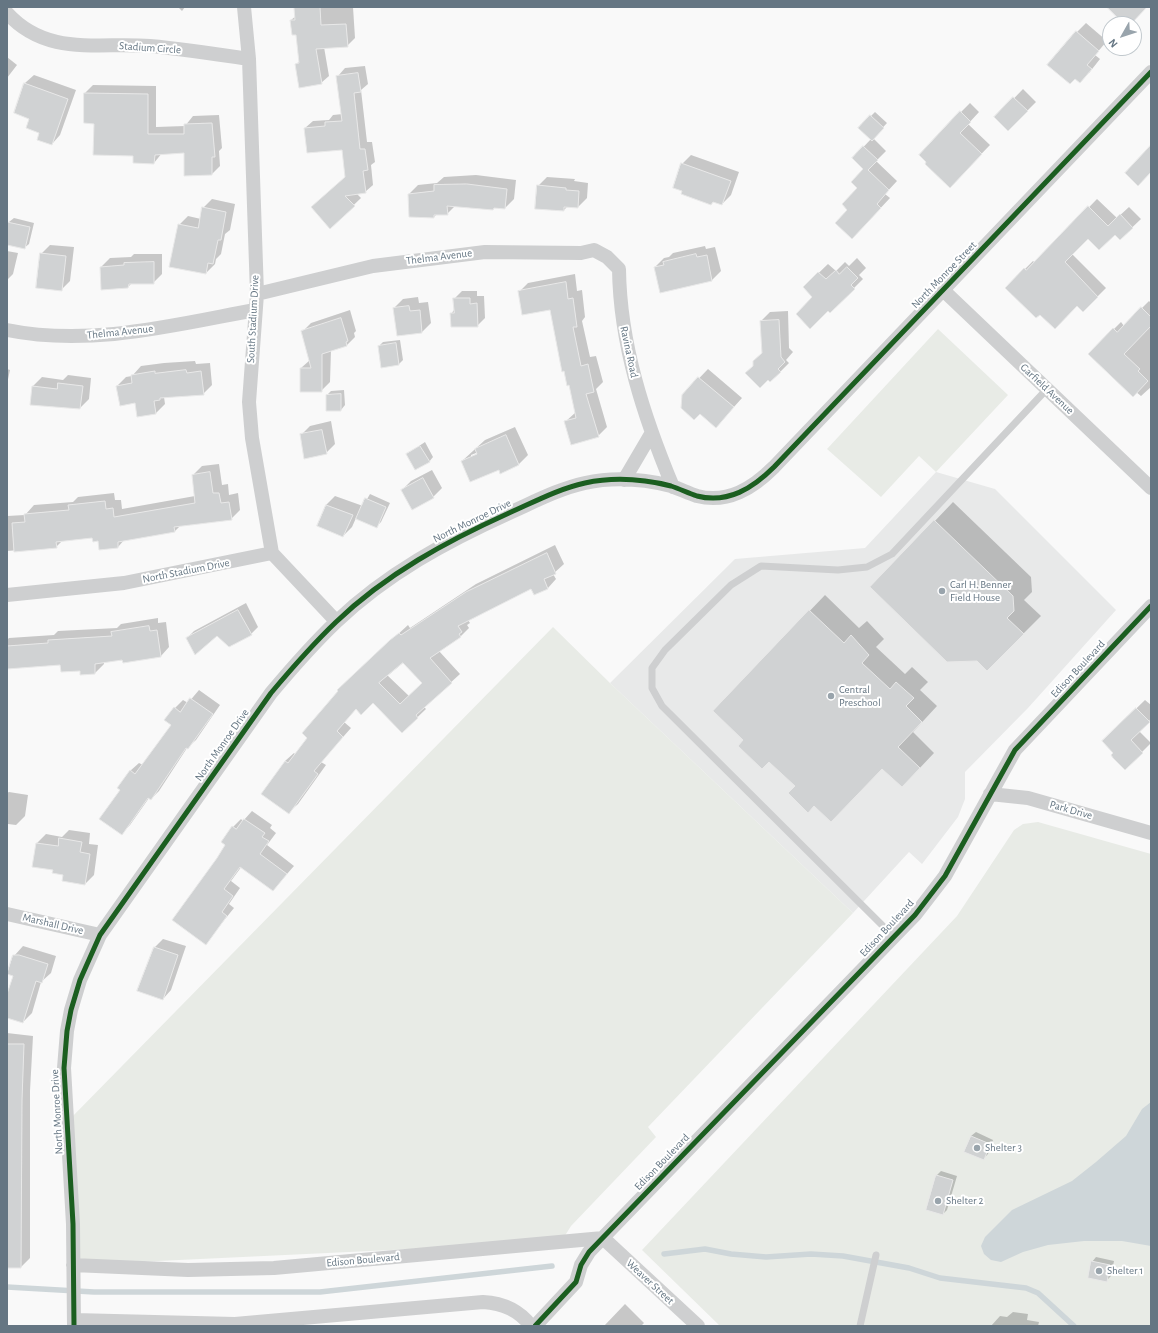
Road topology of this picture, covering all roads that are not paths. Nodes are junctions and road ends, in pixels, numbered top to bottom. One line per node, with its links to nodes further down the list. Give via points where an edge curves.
1 (244, 7): 3 (street)
2 (7, 14): 3 (street, Stadium Circle, via 29,32 49,41 70,45 139,45)
3 (249, 59): 7 (street, South Stadium Drive)
4 (1151, 72): 6 (street, North Monroe Street)
5 (619, 269): 7 (street, Thelma Avenue, via 606,256 594,250 581,253 485,252 373,266); 11 (street, Ravina Road, via 624,329 635,382)
6 (943, 290): 10 (street, Garfield Avenue); 15 (street, North Monroe Street, via 774,467)
7 (257, 294): 8 (street, South Stadium Drive)
8 (255, 310): 9 (street, Thelma Avenue, via 111,335 46,335); 16 (street, South Stadium Drive, via 250,390 252,438)
9 (7, 330)
10 (1047, 389): 14 (street, Garfield Avenue); 24 (lane, via 892,554 867,567 838,570 761,566 731,585 665,650 652,668 652,688 662,706)
11 (651, 434): 12 (street); 13 (street, Ravina Road)
12 (624, 480): 13 (street, North Monroe Drive); 19 (street, North Monroe Drive, via 585,483 562,490 467,532 409,566)
13 (673, 487): 15 (street, North Monroe Drive, via 711,498 730,496)
14 (1151, 488)
15 (749, 489)
16 (272, 554): 17 (street, North Stadium Drive, via 124,583); 19 (street)
17 (7, 595)
18 (1151, 606): 20 (street, Edison Boulevard, via 1015,750)
19 (336, 621): 23 (street, North Monroe Drive, via 271,693)
20 (990, 794): 21 (street, Park Drive, via 1028,798); 24 (street, Edison Boulevard, via 945,876 915,915)
21 (1151, 833)
22 (7, 914): 23 (street, Marshall Drive)
23 (100, 935): 27 (street, North Monroe Drive, via 82,974 71,1010 64,1068 73,1224)
24 (893, 936): 25 (street, Edison Boulevard)
25 (603, 1238): 27 (street, Edison Boulevard, via 274,1268); 30 (street, via 585,1258 576,1282); 31 (street, Weaver Street)
26 (876, 1255): 32 (lane)
27 (73, 1271): 28 (street, North Monroe Drive)
28 (73, 1319): 29 (street, via 235,1324 483,1302 511,1309)
29 (531, 1326)
30 (535, 1326)
31 (698, 1326)
32 (860, 1326)

